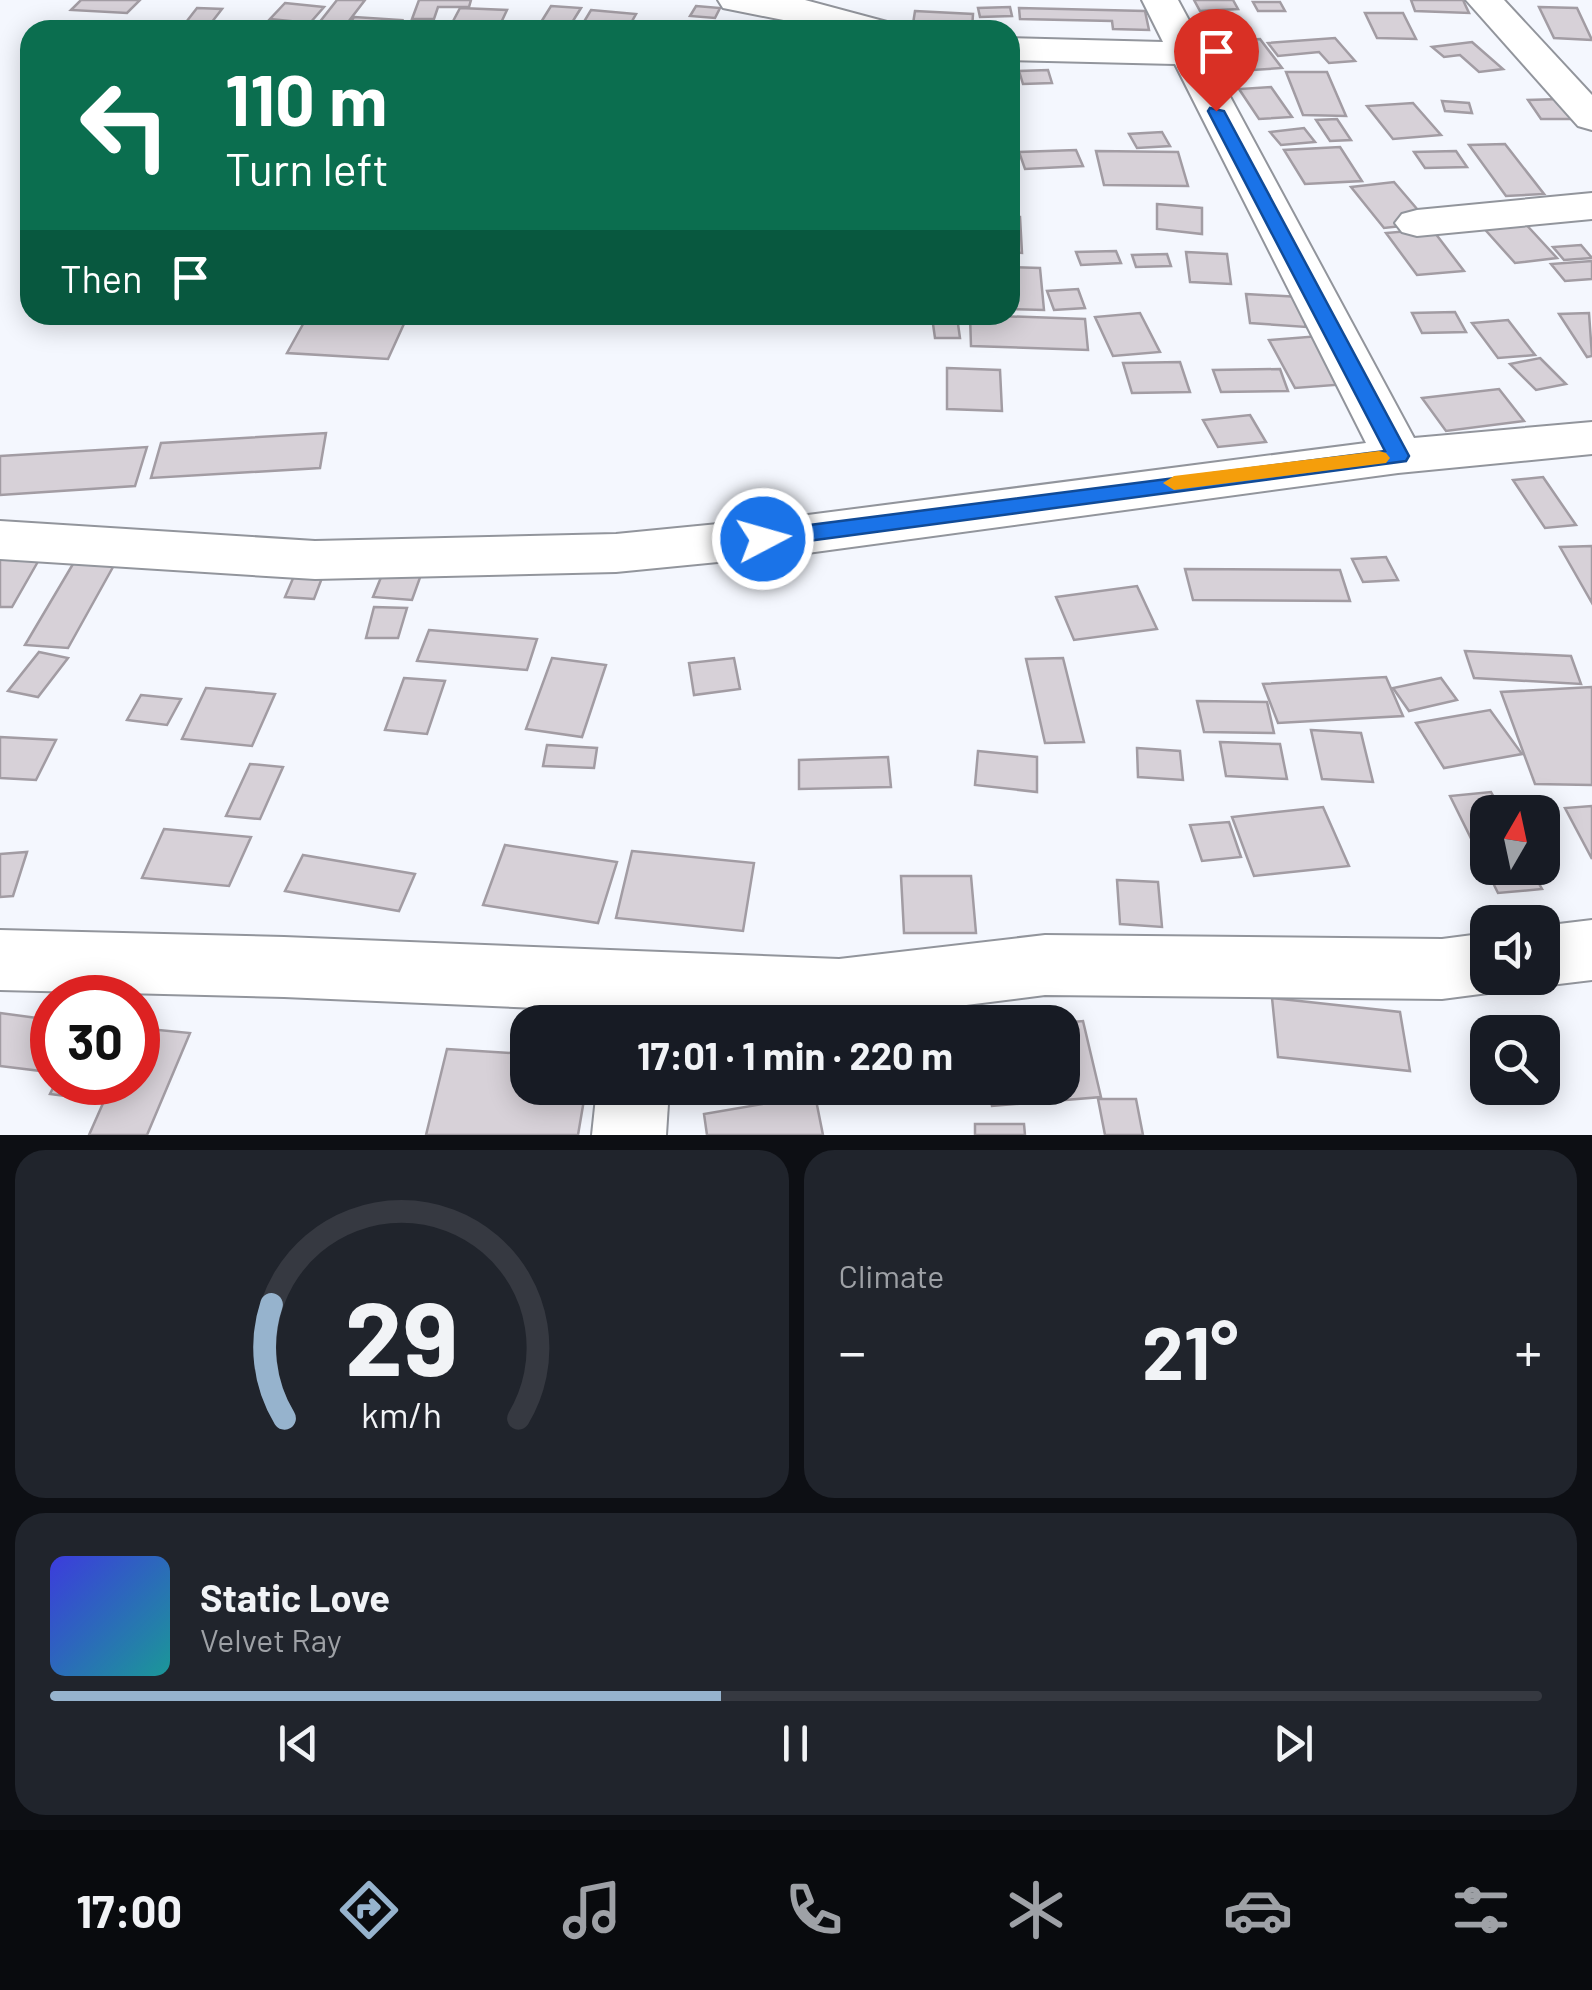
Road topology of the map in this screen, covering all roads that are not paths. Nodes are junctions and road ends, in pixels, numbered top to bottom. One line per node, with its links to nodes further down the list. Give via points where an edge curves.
1 (736, 0): 4 (street)
2 (1160, 0): 6 (street)
3 (1484, 0): 7 (street)
4 (839, 20)
5 (1020, 49): 6 (street)
6 (1186, 54): 11 (street)
7 (1592, 118)
8 (1592, 206): 9 (street)
9 (1418, 223)
10 (1592, 438): 11 (street)
11 (1398, 456): 12 (street, via 800,536 616,553 315,560)
12 (0, 540)
13 (1592, 950): 14 (street)
14 (1560, 954)
15 (0, 960): 17 (street)
16 (1470, 965): 17 (street, via 1046,966 839,990)
17 (640, 1002)
18 (631, 1105): 19 (street)
19 (628, 1135)

